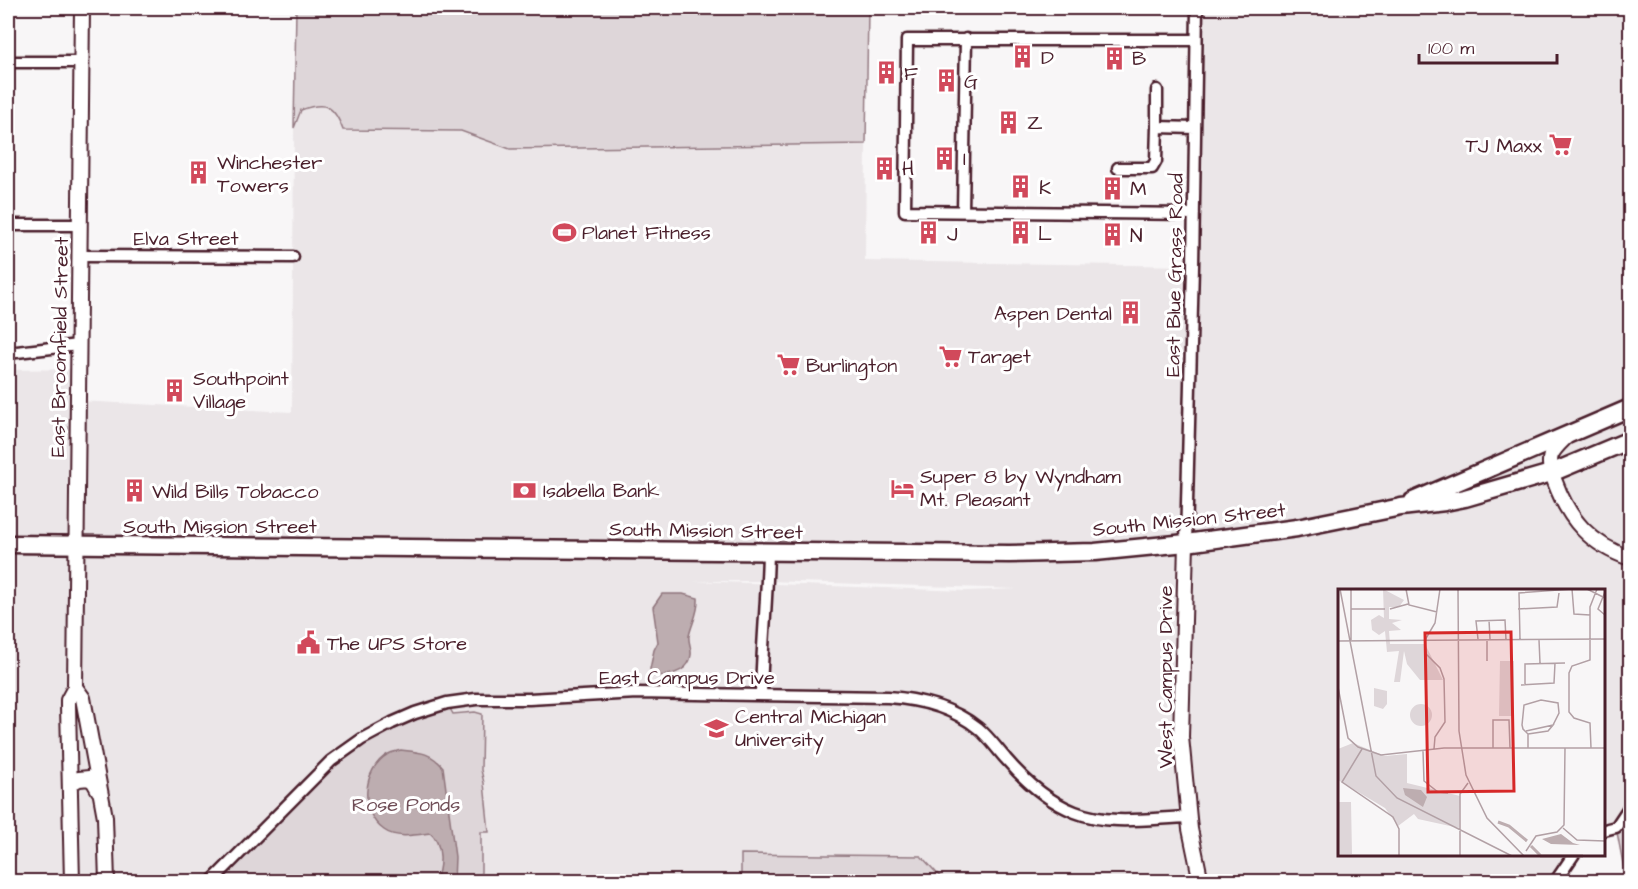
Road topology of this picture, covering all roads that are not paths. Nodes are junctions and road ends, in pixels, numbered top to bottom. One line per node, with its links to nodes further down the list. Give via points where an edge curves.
1 (82, 8): 6 (main road, East Broomfield Street)
2 (1197, 8): 4 (street, East Blue Grass Road)
3 (966, 39): 4 (street); 11 (street); 11 (street, via 907,39 905,211)
4 (1196, 40): 9 (street, East Blue Grass Road)
5 (8, 62): 6 (street)
6 (82, 62): 14 (main road, East Broomfield Street)
7 (1157, 90): 8 (street)
8 (1157, 128): 9 (street); 10 (street, via 1156,161 1152,168)
9 (1195, 128): 12 (street, East Blue Grass Road)
10 (1118, 168)
11 (963, 211): 12 (street)
12 (1194, 214): 24 (street, East Blue Grass Road)
13 (8, 225): 14 (street)
14 (80, 225): 15 (main road, East Broomfield Street)
15 (79, 256): 16 (street, Elva Street); 17 (main road, East Broomfield Street)
16 (293, 257)
17 (78, 345): 18 (street); 26 (main road, East Broomfield Street)
18 (8, 353)
19 (1630, 408): 20 (main road, South Mission Street)
20 (1566, 437): 22 (main road, via 1551,454); 23 (main road, South Mission Street)
21 (1630, 440): 22 (main road, South Mission Street)
22 (1551, 472): 23 (main road, South Mission Street, via 1465,498); 28 (main road, via 1577,524 1600,543)
23 (1401, 507): 24 (main road, South Mission Street, via 1298,528)
24 (1186, 543): 27 (main road, South Mission Street, via 1095,552 1010,554); 34 (main road, West Campus Drive, via 1180,720)
25 (8, 544): 26 (main road, South Mission Street)
26 (76, 546): 27 (main road, South Mission Street); 29 (main road, East Broomfield Street)
27 (768, 552): 30 (street)
28 (1630, 558)
29 (75, 687): 31 (main road, East Broomfield Street, via 68,700); 32 (main road, East Broomfield Street, via 83,698)
30 (761, 695): 34 (street, East Campus Drive, via 888,697 924,702 978,728 1026,780 1065,808 1107,819); 39 (street, East Campus Drive, via 637,693 476,699 415,713 362,739 331,761)
31 (70, 784): 32 (main road, via 89,778); 37 (main road, East Broomfield Street)
32 (100, 792): 38 (main road, East Broomfield Street)
33 (1630, 806): 35 (street, via 1616,827)
34 (1189, 817): 40 (main road, West Campus Drive)
35 (1605, 830)
36 (1573, 856): 41 (street)
37 (72, 882)
38 (108, 882)
39 (211, 882)
40 (1201, 882)
41 (1555, 882)

